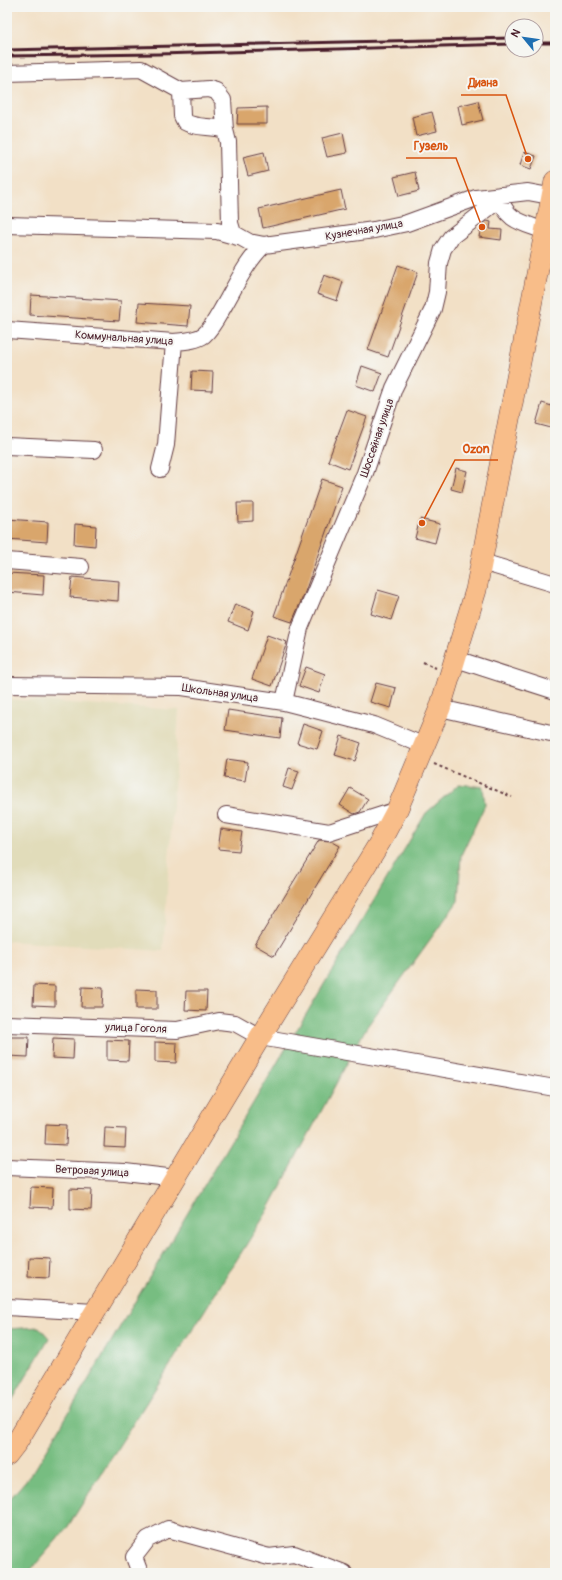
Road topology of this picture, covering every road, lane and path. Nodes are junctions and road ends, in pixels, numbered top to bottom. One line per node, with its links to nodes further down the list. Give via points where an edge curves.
1 (7, 73): 2 (street, via 140,69)
2 (182, 91): 3 (street, via 182,116 185,122); 3 (street, via 209,89 221,95)
3 (225, 130): 8 (street, via 228,142 230,223)
4 (554, 192): 5 (street, Кузнечная улица); 7 (main road)
5 (500, 195): 7 (street, via 501,206 506,213 516,221); 9 (street, Кузнечная улица, via 476,198 407,223 374,230); 22 (street, Шоссейная улица, via 491,206 451,237 444,249 439,263 433,309 394,388 365,473 300,628)
6 (7, 224): 8 (street, via 217,231)
7 (545, 232): 16 (main road)
8 (238, 237): 9 (street)
9 (264, 245): 11 (street, Коммунальная улица, via 255,254 217,318 204,334 196,339)
10 (7, 330): 11 (street, Коммунальная улица)
11 (174, 342): 14 (street, via 166,445)
12 (7, 446): 13 (street)
13 (94, 450)
14 (160, 469)
15 (7, 561): 17 (street)
16 (482, 562): 18 (street); 19 (main road)
17 (81, 567)
18 (555, 584)
19 (456, 659): 21 (street); 23 (main road)
20 (7, 685): 22 (street, Школьная улица, via 182,687)
21 (552, 686)
22 (284, 702): 25 (street, Школьная улица, via 374,725)
23 (440, 708): 24 (street); 25 (main road)
24 (555, 734)
25 (422, 752): 26 (path); 27 (main road)
26 (512, 797)
27 (397, 810): 28 (street, via 329,832); 30 (main road)
28 (226, 815)
29 (7, 1024): 30 (street, улица Гоголя, via 177,1030 219,1021 235,1023)
30 (260, 1037): 31 (street, улица Гоголя); 33 (main road)
31 (555, 1088)
32 (7, 1167): 33 (street, Ветровая улица, via 125,1172)
33 (176, 1178): 35 (main road)
34 (7, 1307): 35 (street)
35 (96, 1312): 36 (main road)
36 (7, 1455)
37 (140, 1573): 38 (street, via 134,1557 148,1539 168,1529 269,1557 294,1554)
38 (344, 1573)

